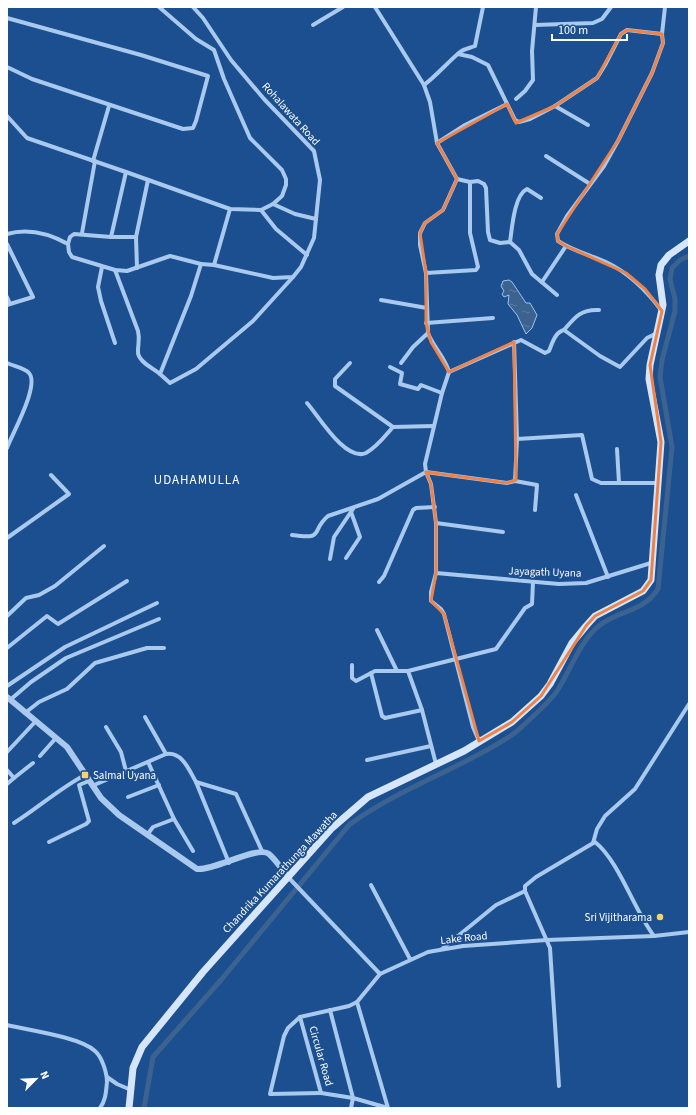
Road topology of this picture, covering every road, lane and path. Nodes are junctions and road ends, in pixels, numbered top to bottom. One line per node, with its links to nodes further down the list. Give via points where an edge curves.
1 (159, 7): 31 (street, via 196,39 214,50 250,138 282,170 286,179 282,196)
2 (193, 7): 34 (street, Rohalawata Road, via 231,60 314,151 320,180)
3 (343, 7): 10 (street)
4 (375, 7): 15 (street)
5 (483, 7): 13 (street, via 475,46)
6 (536, 7): 11 (street)
7 (610, 7): 11 (street, via 602,19 594,23)
8 (665, 7): 12 (street)
9 (7, 18): 18 (street, via 208,76 192,128 183,129)
10 (313, 24)
11 (535, 25): 16 (street, via 532,51 533,80)
12 (662, 34): 19 (street, via 627,30 621,34 597,78); 29 (street, via 663,43 652,73 608,160)
13 (458, 54): 15 (street); 17 (street, via 472,57 488,65)
14 (7, 67): 18 (street, via 32,79)
15 (424, 85): 22 (street, via 430,102)
16 (516, 99)
17 (507, 104): 19 (street, via 514,120 519,122); 22 (street, via 465,125)
18 (110, 106): 24 (street)
19 (555, 106): 21 (street)
20 (7, 116): 24 (street, via 27,138)
21 (588, 125)
22 (437, 143): 26 (street)
23 (546, 156): 29 (street)
24 (94, 161): 25 (street); 35 (street)
25 (126, 172): 27 (street); 37 (street)
26 (457, 179): 28 (street); 50 (street, via 443,210 425,223 420,233)
27 (148, 180): 32 (street); 38 (street)
28 (470, 182): 40 (street, via 478,181 486,188 490,240); 50 (street, via 470,233 478,267 476,270)
29 (590, 184): 43 (street, via 557,234 558,241)
30 (541, 198): 40 (street, via 528,189 517,200)
31 (273, 204): 33 (street); 34 (street, via 295,214)
32 (230, 209): 33 (street); 46 (street)
33 (261, 210): 44 (street, via 276,229)
34 (316, 218): 44 (street, Rohalawata Road, via 314,238)
35 (82, 233): 37 (street); 42 (street, via 70,237)
36 (7, 234): 42 (street, via 24,231 39,233 54,236)
37 (111, 237): 38 (street)
38 (136, 237): 48 (street)
39 (689, 241): 59 (main road, Chandrika Kumarathunga Mawatha, via 669,255 658,275)
40 (510, 242): 52 (street, via 519,250 532,274)
41 (7, 244): 56 (street, via 33,297)
42 (68, 244): 47 (street, via 72,257)
43 (566, 246): 52 (street); 59 (street, via 626,273 645,289)
44 (307, 255): 51 (street, Rohalawata Road)
45 (201, 264): 46 (street); 48 (street, via 170,256); 72 (street)
46 (214, 265): 51 (street, via 273,278)
47 (102, 267): 49 (street); 65 (street, via 98,286)
48 (137, 268): 49 (street, via 127,271)
49 (115, 270): 72 (street, via 140,338 137,352 139,357)
50 (426, 274): 57 (street)
51 (293, 277): 72 (street, Rohalawata Road, via 253,321 196,369 170,383)
52 (542, 282): 53 (street)
53 (558, 294)
54 (7, 297): 56 (street)
55 (381, 300): 57 (street)
56 (9, 304)
57 (427, 308): 61 (street)
58 (599, 310): 62 (street, via 585,311 572,320)
59 (662, 311): 64 (main road, Chandrika Kumarathunga Mawatha)
60 (493, 318): 61 (street)
61 (426, 323): 63 (street)
62 (564, 330): 64 (street, via 620,367 647,338); 66 (street, via 560,331 549,352 524,341)
63 (428, 333): 69 (street, via 413,346); 71 (street)
64 (657, 333): 84 (main road, Chandrika Kumarathunga Mawatha, via 649,379 660,442)
65 (115, 342)
66 (514, 342): 71 (street); 77 (street)
67 (7, 363): 78 (street, via 26,370 33,380 30,394)
68 (350, 363): 76 (street, via 335,379 335,386)
69 (401, 363)
70 (390, 367): 73 (street, via 402,373 400,384 418,389 421,385)
71 (449, 372): 73 (street)
72 (160, 374)
73 (442, 393): 75 (street)
74 (307, 403): 76 (street, via 319,416 322,425 343,446 353,452 364,454)
75 (434, 426): 76 (street); 80 (street, via 425,464)
76 (393, 427)
77 (517, 439): 82 (street); 83 (street, via 582,435 592,479 601,483)
78 (7, 448)
79 (617, 449): 83 (street)
80 (426, 472): 82 (street, via 507,483); 86 (street); 87 (street, via 378,499)
81 (51, 475): 92 (street, via 69,494)
82 (515, 481): 88 (street, via 537,485)
83 (619, 483): 84 (street)
84 (657, 483): 96 (main road, Chandrika Kumarathunga Mawatha)
85 (576, 495): 98 (street)
86 (435, 507): 89 (street); 100 (street, via 413,510)
87 (352, 510): 91 (street, via 328,516 314,535); 94 (street, via 360,537); 95 (street, via 334,537)
88 (535, 510)
89 (436, 523): 90 (street); 97 (street)
90 (503, 532)
91 (292, 535)
92 (7, 538)
93 (104, 546): 103 (street, via 55,586 39,595 26,598)
94 (346, 558)
95 (330, 559)
96 (651, 563): 98 (street, Jayagath Uyana); 122 (main road, Chandrika Kumarathunga Mawatha, via 651,580 644,591 595,616 572,643 541,696 512,722)
97 (436, 573): 101 (street, Jayagath Uyana); 108 (street, via 431,601 444,614)
98 (608, 577): 101 (street, Jayagath Uyana, via 559,584)
99 (127, 580): 106 (street, via 58,624 47,616)
100 (379, 582)
101 (533, 582): 108 (street, via 532,604 525,608 496,649)
102 (157, 603): 113 (street, via 65,647)
103 (7, 616)
104 (159, 619): 114 (street, via 66,658)
105 (377, 630): 110 (street)
106 (7, 648)
107 (164, 648): 117 (street, via 147,648 95,663 67,689 39,702)
108 (456, 658): 111 (street); 122 (street, via 473,727)
109 (352, 665): 112 (street, via 353,680 356,682)
110 (397, 671): 111 (street); 112 (street)
111 (408, 671): 116 (street)
112 (371, 673): 116 (street, via 382,716 385,718)
113 (7, 686)
114 (8, 698): 117 (street)
115 (689, 704): 144 (street, via 635,789 605,816 596,829)
116 (422, 710): 123 (street)
117 (25, 713): 119 (street)
118 (145, 717): 125 (street)
119 (35, 722): 121 (street); 124 (street)
120 (106, 727): 132 (street, via 121,752)
121 (56, 738): 126 (street); 133 (street, via 67,747)
122 (479, 741): 130 (main road, Chandrika Kumarathunga Mawatha)
123 (431, 746): 127 (street); 130 (street)
124 (7, 752)
125 (166, 754): 129 (street); 135 (street, via 172,753 182,758)
126 (40, 756)
127 (367, 760)
128 (33, 762): 134 (street)
129 (148, 762): 132 (street); 138 (street)
130 (436, 764): 148 (main road, Chandrika Kumarathunga Mawatha, via 368,797 332,828)
131 (7, 770): 134 (street)
132 (126, 771): 137 (street)
133 (85, 775): 137 (street); 141 (street, via 71,782)
134 (14, 778): 136 (street)
135 (196, 782): 146 (street, via 236,794); 147 (street)
136 (7, 784)
137 (90, 784): 142 (street, via 119,815); 143 (street, via 79,785 89,821)
138 (159, 785): 139 (street); 140 (street)
139 (128, 797)
140 (174, 818): 142 (street, via 153,827); 145 (street)
141 (14, 823)
142 (147, 834): 147 (street, via 197,869)
143 (49, 842)
144 (593, 844): 150 (street, via 536,877 525,886); 152 (street, via 595,842 603,848 644,923)
145 (193, 851)
146 (262, 851): 147 (street); 148 (street, via 269,854)
147 (229, 863)
148 (290, 878): 156 (street); 163 (main road, Chandrika Kumarathunga Mawatha, via 203,972 142,1046 133,1068)
149 (372, 886): 155 (street)
150 (525, 891): 153 (street); 154 (street, via 496,906)
151 (689, 932): 152 (street, Lake Road)
152 (654, 936): 153 (street, Lake Road)
153 (547, 940): 154 (street, Lake Road); 162 (street, via 550,948)
154 (441, 950): 155 (street, Lake Road)
155 (410, 959): 156 (street, Lake Road)
156 (380, 974): 157 (street)
157 (357, 1002): 158 (street, Circular Road); 165 (street, Circular Road, via 388,1108)
158 (330, 1010): 159 (street, Circular Road); 165 (street)
159 (300, 1017): 164 (street, Circular Road); 164 (street, via 288,1028 284,1036 270,1094)
160 (7, 1025): 161 (street, via 81,1043 95,1051)
161 (107, 1077): 163 (street); 166 (street, via 104,1103)
162 (559, 1086)
163 (131, 1090): 167 (main road, Chandrika Kumarathunga Mawatha)
164 (321, 1093): 165 (street, Circular Road)
165 (353, 1098): 168 (street)
166 (100, 1108)
167 (129, 1108)
168 (351, 1108)

